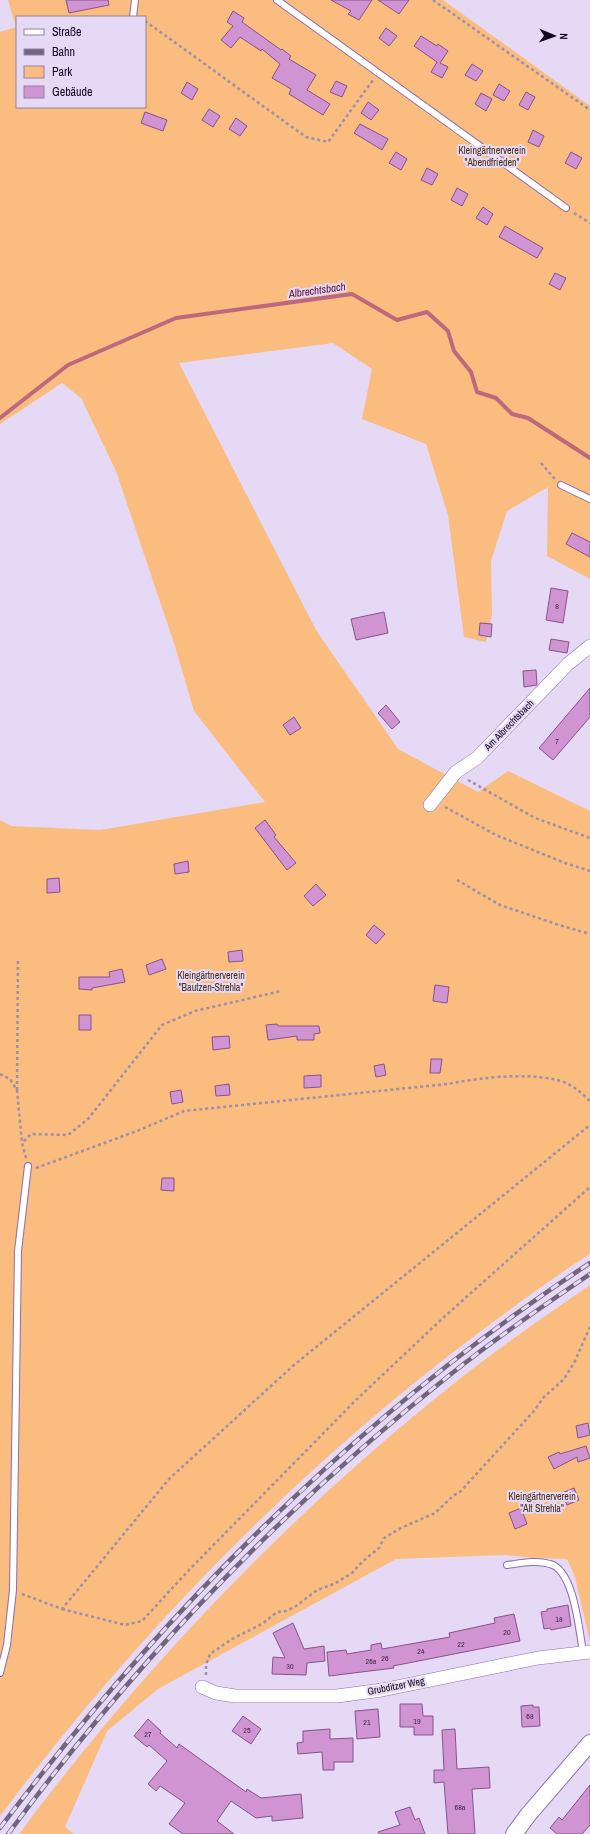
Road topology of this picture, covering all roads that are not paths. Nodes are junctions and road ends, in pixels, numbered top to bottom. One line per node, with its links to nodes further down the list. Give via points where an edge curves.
1 (135, 0): 3 (lane)
2 (277, 0): 4 (lane)
3 (133, 16)
4 (566, 208)
5 (561, 485): 6 (lane)
6 (590, 499)
7 (590, 646): 8 (street, Am Albrechtsbach, via 568,664 477,758 456,772)
8 (432, 803)
9 (28, 1166): 12 (lane, via 18,1250 12,1590)
10 (507, 1565): 11 (lane, via 533,1561 551,1564 560,1569 568,1580)
11 (586, 1652): 14 (street, Grubditzer Weg, via 538,1658 382,1690 336,1696 235,1696 216,1693)
12 (2, 1659): 13 (lane)
13 (0, 1673)
14 (202, 1686)
15 (590, 1743): 16 (street)
16 (514, 1834)

